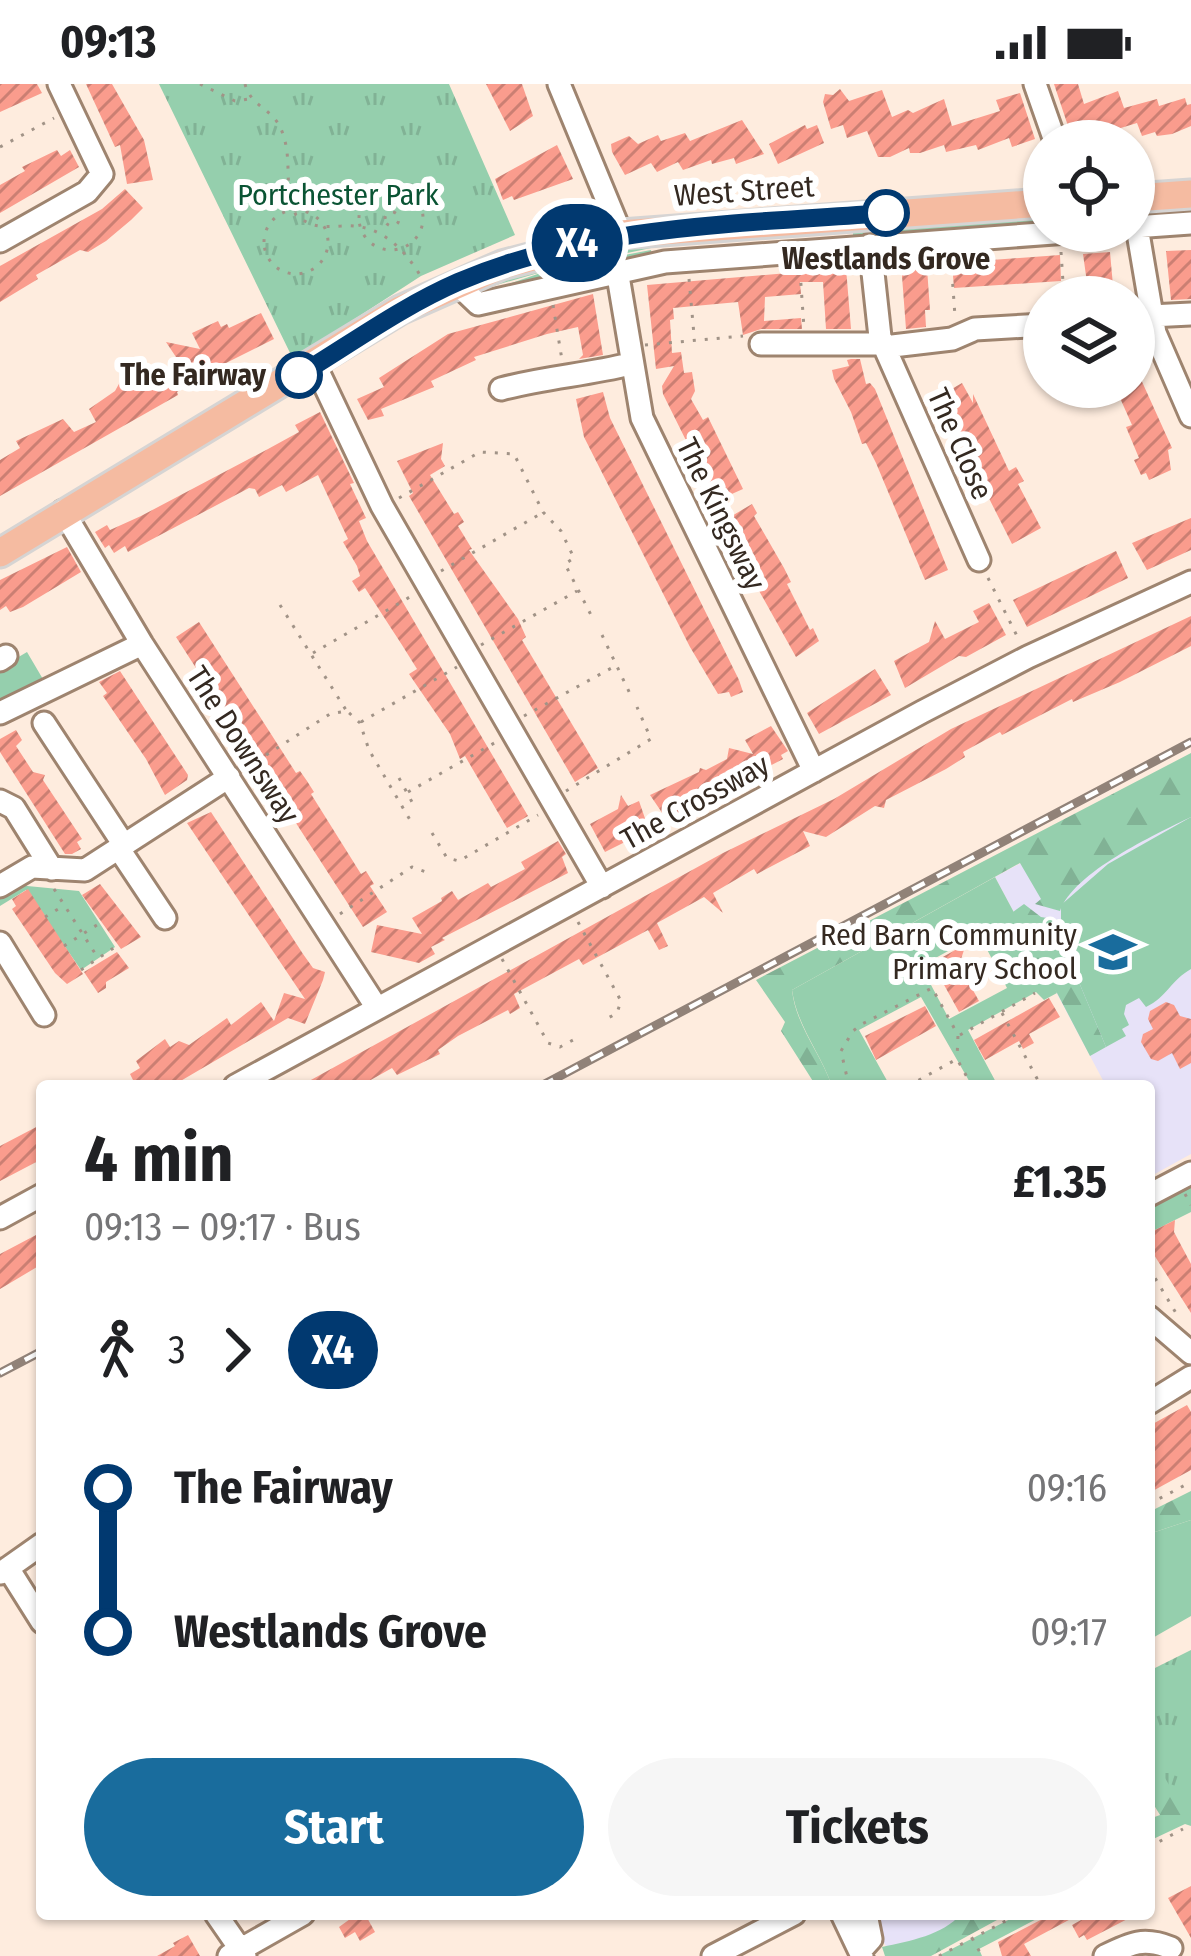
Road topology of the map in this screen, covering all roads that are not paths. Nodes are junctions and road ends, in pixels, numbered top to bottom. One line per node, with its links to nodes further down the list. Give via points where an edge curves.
1 (59, 84): 12 (street, via 102,175 87,192)
2 (560, 84): 10 (street)
3 (1035, 84): 4 (street)
4 (1047, 120)
5 (1191, 194): 6 (main road)
6 (1155, 197)
7 (1023, 205): 10 (main road, West Street)
8 (1191, 223): 9 (street)
9 (1155, 226)
10 (621, 234): 15 (main road, West Street)
11 (1023, 235): 13 (street)
12 (0, 241)
13 (870, 245): 14 (street); 21 (street, The Close)
14 (616, 270): 15 (street, via 478,304); 22 (street, The Kingsway)
15 (456, 283): 23 (main road, West Street)
16 (1191, 314): 17 (street)
17 (1155, 317)
18 (1023, 326): 21 (street)
19 (1155, 339): 25 (street)
20 (760, 344): 21 (street)
21 (884, 346): 29 (street, The Close)
22 (628, 355): 24 (street, via 564,379); 34 (street, The Kingsway, via 650,437)
23 (315, 365): 26 (main road, West Street); 40 (street, via 382,508)
24 (501, 389)
25 (1191, 416)
26 (63, 512): 27 (main road, West Street); 28 (main road, West Street); 31 (street, The Downsway)
27 (0, 541)
28 (0, 553)
29 (979, 560)
30 (1191, 582): 34 (street, The Crossway, via 1028,657)
31 (142, 644): 32 (street); 35 (street, The Downsway)
32 (0, 713)
33 (44, 722): 37 (street)
34 (814, 771): 40 (street, The Crossway)
35 (229, 778): 37 (street); 43 (street, The Downsway)
36 (0, 801): 38 (street, via 14,808)
37 (122, 847): 38 (street, via 85,870); 41 (street)
38 (52, 869): 39 (street, via 32,867)
39 (0, 886)
40 (602, 887): 43 (street, The Crossway)
41 (165, 918)
42 (0, 943): 44 (street)
43 (377, 1008): 45 (street, The Crossway)
44 (44, 1015)
45 (246, 1080)
46 (1187, 1183): 47 (street)
47 (1155, 1192)
48 (36, 1199): 49 (street)
49 (0, 1218)
50 (1155, 1320): 51 (street)
51 (1185, 1335)
52 (1191, 1378): 53 (street)
53 (1155, 1399)
54 (36, 1548): 55 (street)
55 (4, 1571): 56 (street)
56 (36, 1614)
57 (220, 1920): 64 (street)
58 (293, 1920): 64 (street)
59 (782, 1920): 65 (street)
60 (845, 1920): 63 (street)
61 (867, 1920): 63 (street, via 871,1939)
62 (1172, 1948): 66 (street, via 1135,1941)
63 (861, 1953)
64 (238, 1954)
65 (712, 1956)
66 (1106, 1956)

